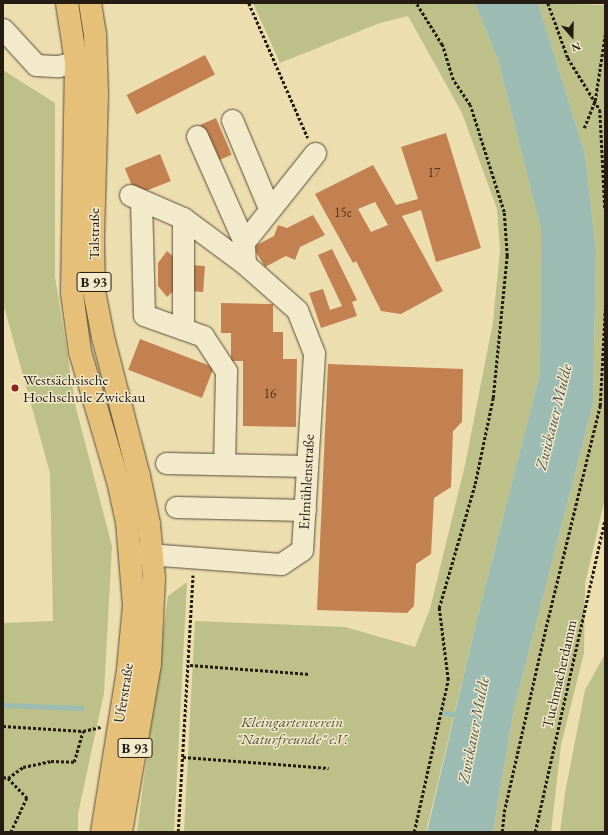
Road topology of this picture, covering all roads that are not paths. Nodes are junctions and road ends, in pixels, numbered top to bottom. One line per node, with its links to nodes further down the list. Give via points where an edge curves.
1 (68, 3): 4 (main road, Talstraße / B 93)
2 (90, 3): 19 (main road, Talstraße / B 93, via 95,33 97,94 94,291 139,476)
3 (3, 29): 4 (street, via 36,65 58,66)
4 (76, 62): 18 (main road, Talstraße / B 93, via 72,293 80,352 118,481)
5 (232, 120): 8 (street)
6 (197, 136): 10 (street)
7 (315, 153): 8 (street)
8 (269, 208): 10 (street)
9 (183, 218): 11 (street, Erlmühlenstraße); 12 (street); 12 (street, Erlmühlenstraße, via 135,197 144,315)
10 (244, 242): 11 (street)
11 (245, 264): 15 (street, Erlmühlenstraße, via 297,310 314,352)
12 (183, 329): 14 (street, via 203,336 226,371)
13 (166, 463): 14 (street)
14 (224, 464): 15 (street)
15 (307, 466): 17 (street, Erlmühlenstraße)
16 (176, 507): 17 (street)
17 (305, 510): 19 (street, Erlmühlenstraße, via 302,550 281,564)
18 (131, 552): 19 (street, Erlmühlenstraße); 20 (main road, Uferstraße / B 93, via 134,605 128,670)
19 (152, 554): 21 (main road, Uferstraße / B 93, via 155,594 150,664)
20 (102, 832)
21 (121, 832)

